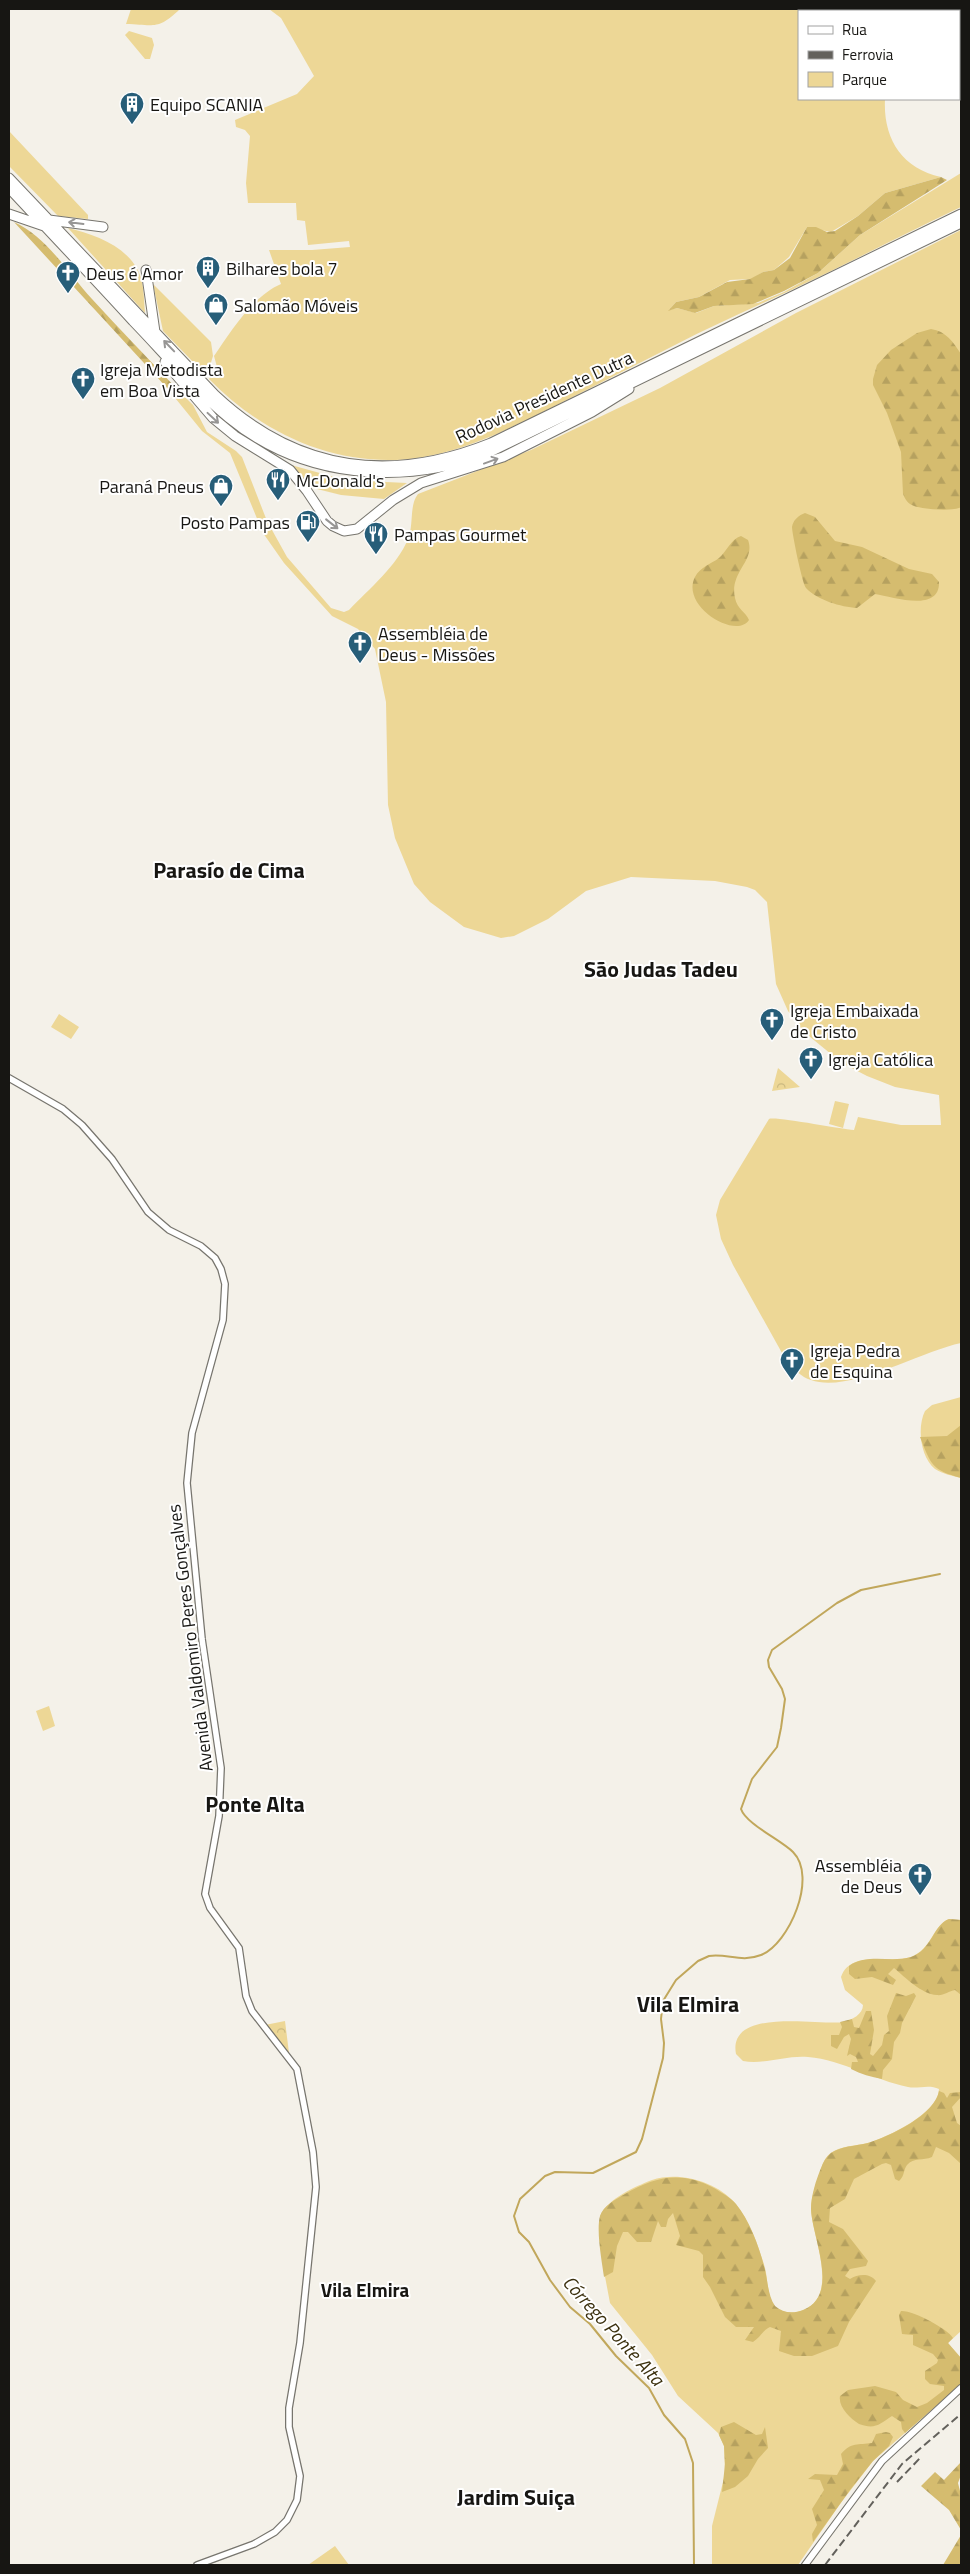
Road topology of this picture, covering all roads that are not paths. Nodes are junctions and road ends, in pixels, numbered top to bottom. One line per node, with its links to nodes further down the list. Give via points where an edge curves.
1 (9, 178): 6 (highway, Rodovia Presidente Dutra)
2 (9, 188): 6 (highway, Rodovia Presidente Dutra)
3 (9, 214): 6 (highway)
4 (961, 214): 10 (highway, Rodovia Presidente Dutra, one-way to 10, via 506,437 463,454 425,464 384,466 344,462 304,451 271,437 226,405)
5 (961, 222): 11 (highway, Rodovia Presidente Dutra)
6 (47, 223): 7 (highway, one-way to 6); 9 (highway, Rodovia Presidente Dutra); 10 (highway, Rodovia Presidente Dutra)
7 (104, 227)
8 (146, 270): 10 (highway)
9 (114, 300): 11 (highway, Rodovia Presidente Dutra, via 229,418 276,448 346,470 400,473 461,463); 11 (highway, one-way to 11, via 213,418 235,436 290,470 327,521 344,531 357,529 393,500 421,483 474,467 529,444 618,397)
10 (155, 332)
11 (645, 377)
12 (9, 1078): 14 (street, Avenida Valdomiro Peres Gonçalves, via 63,1109 82,1125 112,1160 148,1212 169,1230 211,1254 223,1275 225,1290 223,1320 192,1433 187,1483 202,1639 221,1768 219,1816 205,1894 208,1904 241,1953 245,1990 252,2011 293,2062 299,2076 316,2177 300,2343 289,2408 300,2476 295,2506 283,2524 265,2538)
13 (961, 2388): 15 (main road, via 887,2455)
14 (197, 2565)
15 (805, 2565)

